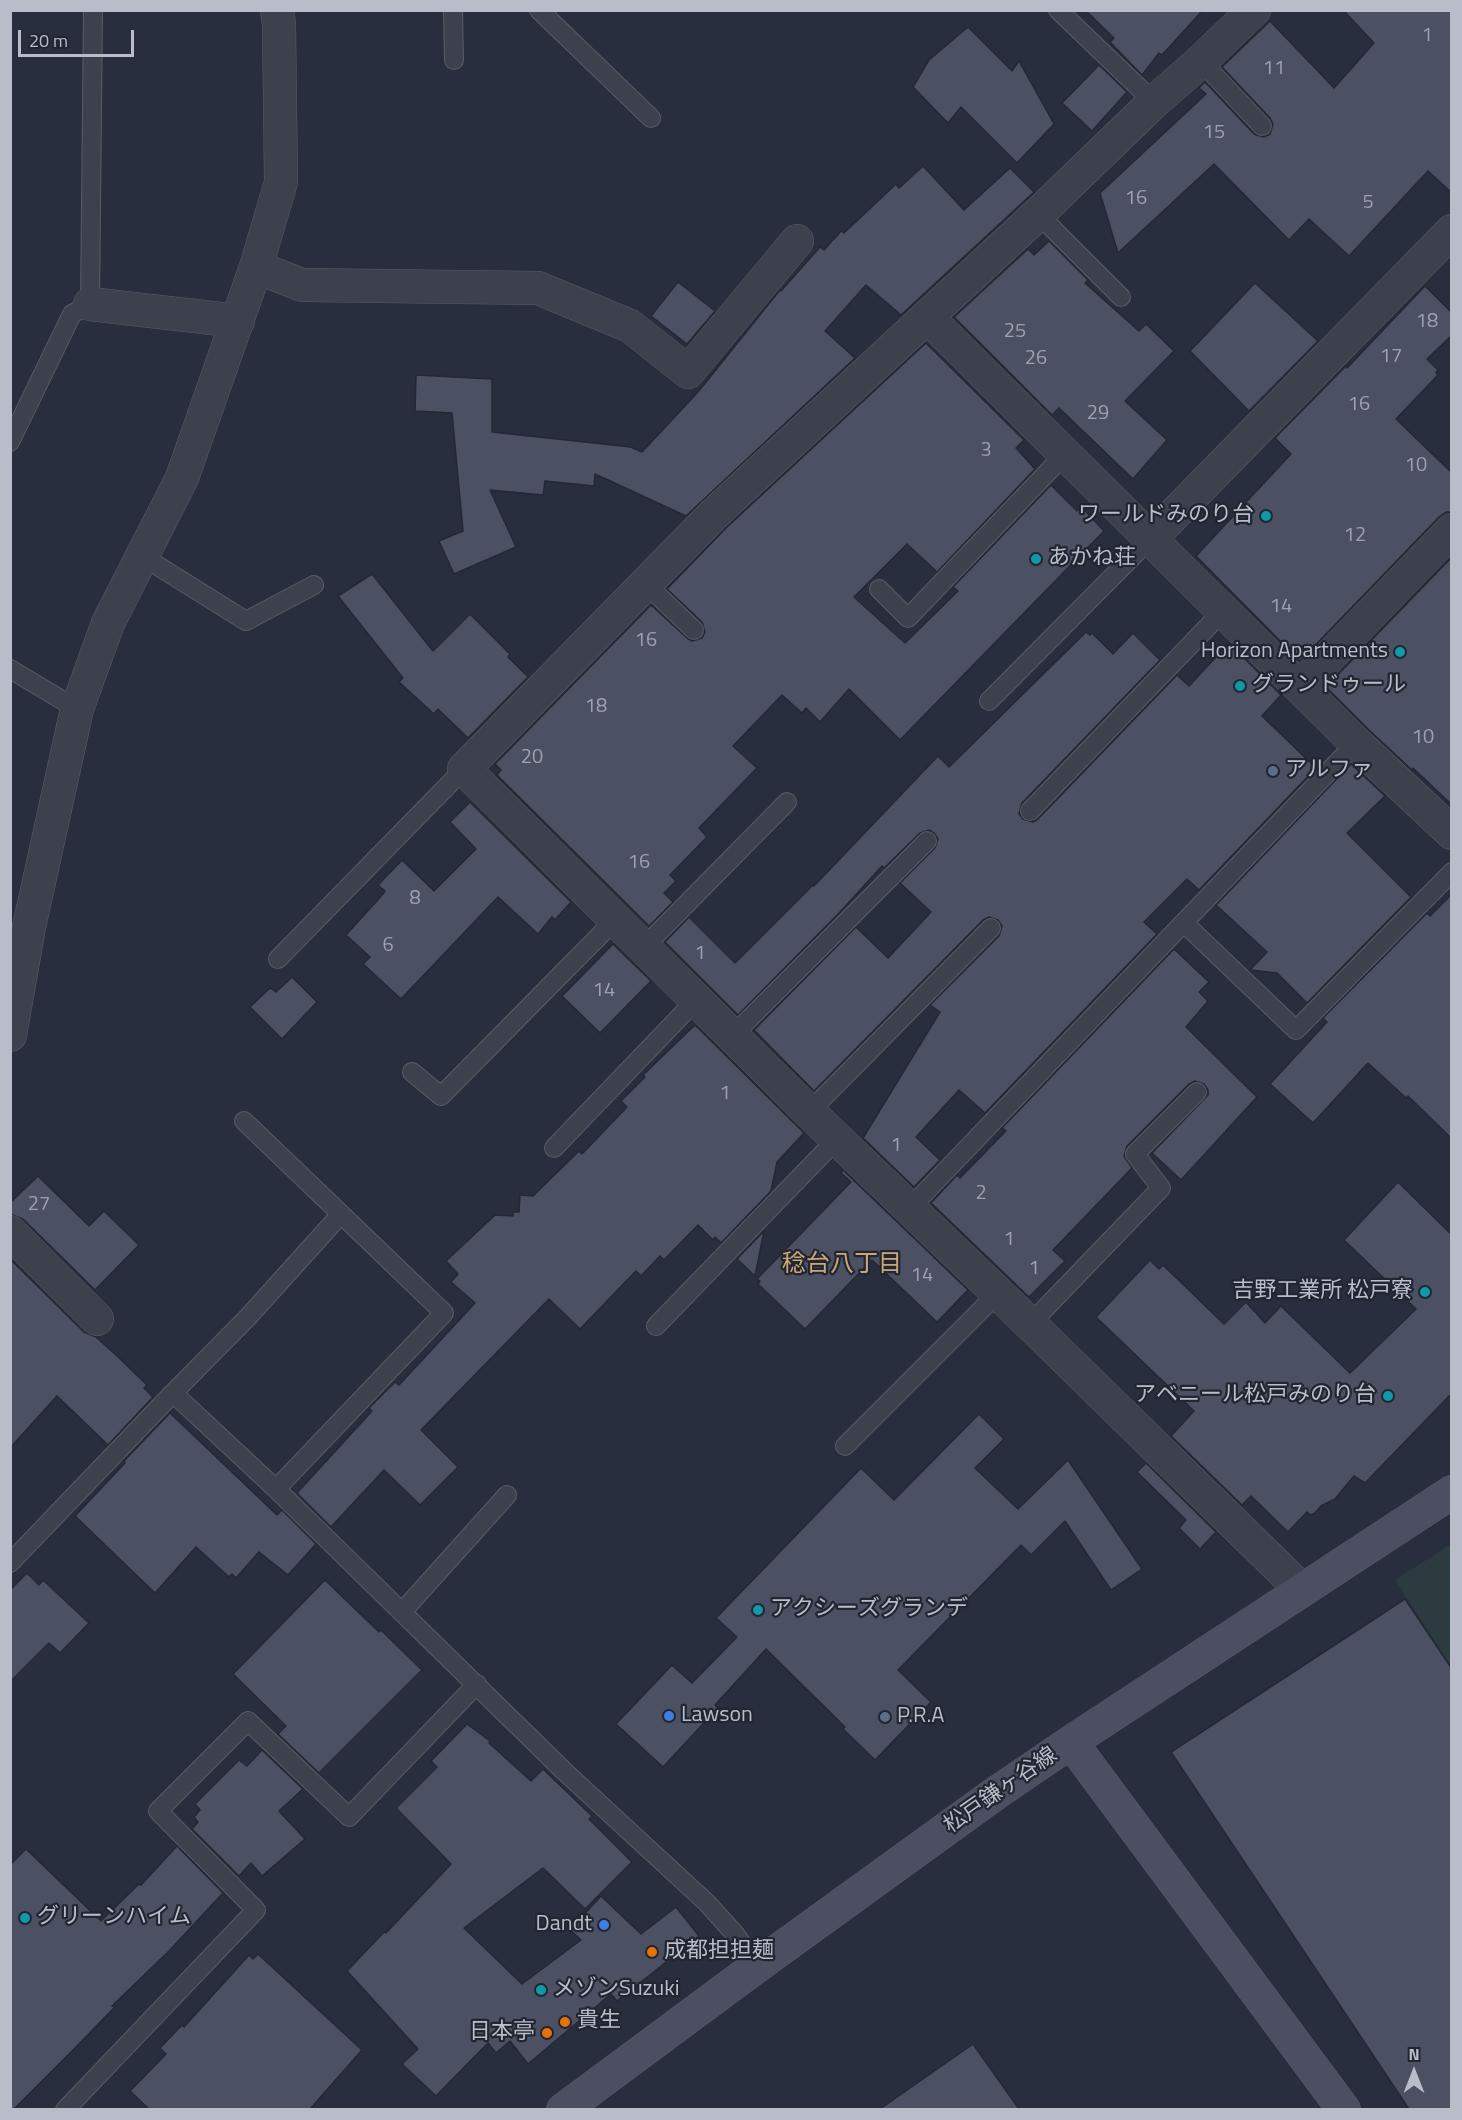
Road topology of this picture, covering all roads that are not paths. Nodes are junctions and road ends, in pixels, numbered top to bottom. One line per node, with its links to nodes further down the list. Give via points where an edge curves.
1 (93, 10): 17 (lane)
2 (277, 10): 15 (street, via 280,182)
3 (453, 10): 7 (lane)
4 (539, 10): 10 (lane)
5 (1058, 10): 9 (lane)
6 (1251, 11): 8 (street)
7 (454, 60)
8 (1201, 61): 9 (street); 11 (lane)
9 (1154, 102): 12 (street)
10 (651, 118)
11 (1262, 126)
12 (1038, 214): 16 (lane); 18 (street)
13 (1452, 231): 23 (street)
14 (797, 242): 15 (street, via 688,372 630,326 538,288 302,285)
15 (256, 267): 19 (street)
16 (1121, 297)
17 (90, 304): 19 (street); 20 (lane, via 72,314)
18 (927, 317): 21 (street); 25 (street, via 714,514)
19 (238, 321): 24 (street, via 182,478)
20 (10, 442)
21 (1065, 454): 23 (street); 27 (lane, via 908,618)
22 (1452, 530): 31 (street)
23 (1150, 539): 28 (street); 32 (lane)
24 (142, 556): 26 (lane, via 246,621); 33 (street, via 108,623)
25 (646, 584): 29 (lane); 35 (street)
26 (314, 585)
27 (879, 589)
28 (1223, 611): 31 (street); 37 (lane)
29 (694, 630)
30 (10, 669): 33 (lane)
31 (1300, 687): 34 (street)
32 (989, 701)
33 (77, 709): 47 (street, via 29,927)
34 (1356, 743): 38 (street); 42 (lane)
35 (464, 769): 41 (street); 45 (lane)
36 (788, 802): 44 (lane)
37 (1030, 811)
38 (1449, 826)
39 (927, 841): 48 (lane)
40 (1452, 872): 42 (lane, via 1296,1030)
41 (615, 920): 44 (street); 49 (lane, via 441,1096)
42 (1184, 923): 55 (lane)
43 (991, 928): 51 (lane)
44 (643, 948): 46 (street)
45 (278, 959)
46 (696, 1000): 48 (street); 54 (lane)
47 (10, 1035)
48 (732, 1036): 51 (street)
49 (412, 1072)
50 (1197, 1092): 60 (lane, via 1135,1154 1161,1188)
51 (809, 1112): 53 (street)
52 (244, 1121): 56 (lane)
53 (837, 1139): 55 (street); 61 (lane)
54 (554, 1148)
55 (909, 1209): 58 (street)
56 (341, 1214): 62 (lane); 64 (lane, via 444,1313)
57 (10, 1233): 59 (street)
58 (998, 1294): 60 (street); 63 (lane)
59 (97, 1319)
60 (1030, 1324): 68 (street)
61 (656, 1326)
62 (173, 1393): 64 (lane); 67 (lane)
63 (845, 1446)
64 (276, 1489): 69 (lane)
65 (1452, 1492): 68 (main road, 松戸鎌ヶ谷線)
66 (507, 1495): 69 (lane)
67 (10, 1563)
68 (1302, 1590): 71 (main road, 松戸鎌ヶ谷線)
69 (402, 1612): 70 (lane)
70 (477, 1684): 72 (lane, via 707,1904); 73 (lane, via 349,1817 248,1721 158,1811 256,1910)
71 (1071, 1742): 72 (main road, 松戸鎌ヶ谷線); 75 (main road)
72 (757, 1966): 74 (main road, 松戸鎌ヶ谷線)
73 (65, 2109)
74 (563, 2109)
75 (1344, 2109)

